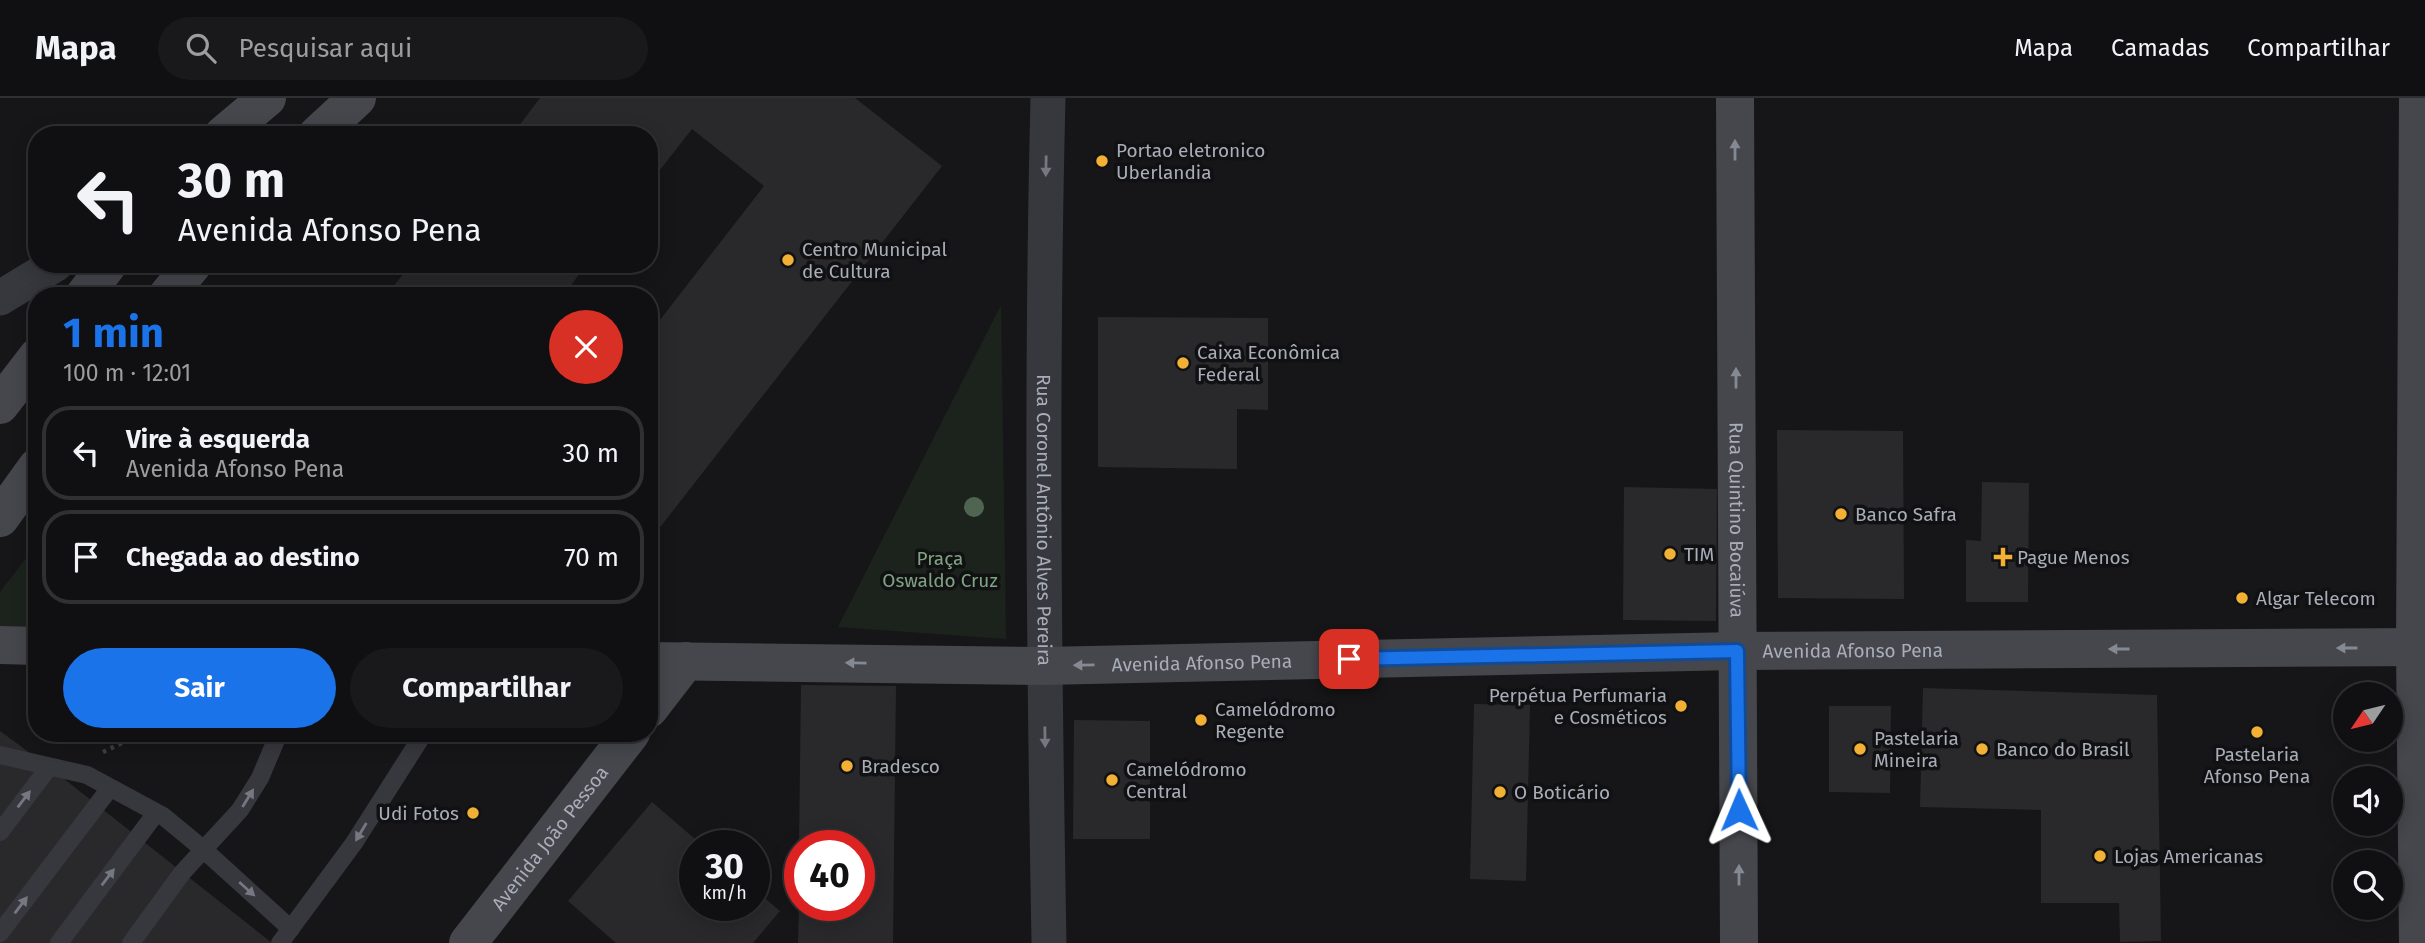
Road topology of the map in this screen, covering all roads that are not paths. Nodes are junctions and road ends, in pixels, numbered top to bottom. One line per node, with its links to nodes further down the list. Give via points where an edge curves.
1 (267, 98): 6 (street)
2 (357, 98): 7 (street)
3 (1048, 98): 19 (street, Rua Coronel Antônio Alves Pereira, one-way to 19)
4 (1735, 98): 17 (street, Rua Quintino Bocaiúva, one-way to 4)
5 (2418, 98): 16 (street)
6 (234, 126)
7 (327, 126)
8 (41, 273): 9 (street)
9 (0, 298)
10 (28, 369): 11 (street)
11 (3, 401)
12 (28, 479): 13 (street)
13 (0, 518)
14 (0, 645): 15 (street)
15 (28, 646)
16 (2420, 647): 17 (street, Avenida Afonso Pena, one-way to 17); 37 (street)
17 (1737, 651): 19 (street, Avenida Afonso Pena, one-way to 19); 36 (street, Rua Quintino Bocaiúva, one-way to 17)
18 (668, 661): 19 (street, Avenida Afonso Pena, one-way to 18); 20 (street)
19 (1044, 666): 35 (street, Rua Coronel Antônio Alves Pereira, one-way to 35)
20 (658, 686)
21 (275, 742): 29 (lane, one-way to 21, via 240,810)
22 (418, 742): 31 (lane, one-way to 31, via 354,843)
23 (624, 742): 34 (street, Avenida João Pessoa)
24 (0, 755): 25 (lane)
25 (49, 766): 26 (lane, via 87,775); 28 (lane, one-way to 25)
26 (110, 788): 27 (lane); 30 (lane, one-way to 26)
27 (156, 813): 29 (lane); 32 (lane, one-way to 27)
28 (0, 832)
29 (203, 849): 31 (lane, one-way to 31); 33 (lane)
30 (0, 933)
31 (285, 936)
32 (59, 943)
33 (131, 943)
34 (468, 943)
35 (1049, 943)
36 (1740, 943)
37 (2418, 943)

